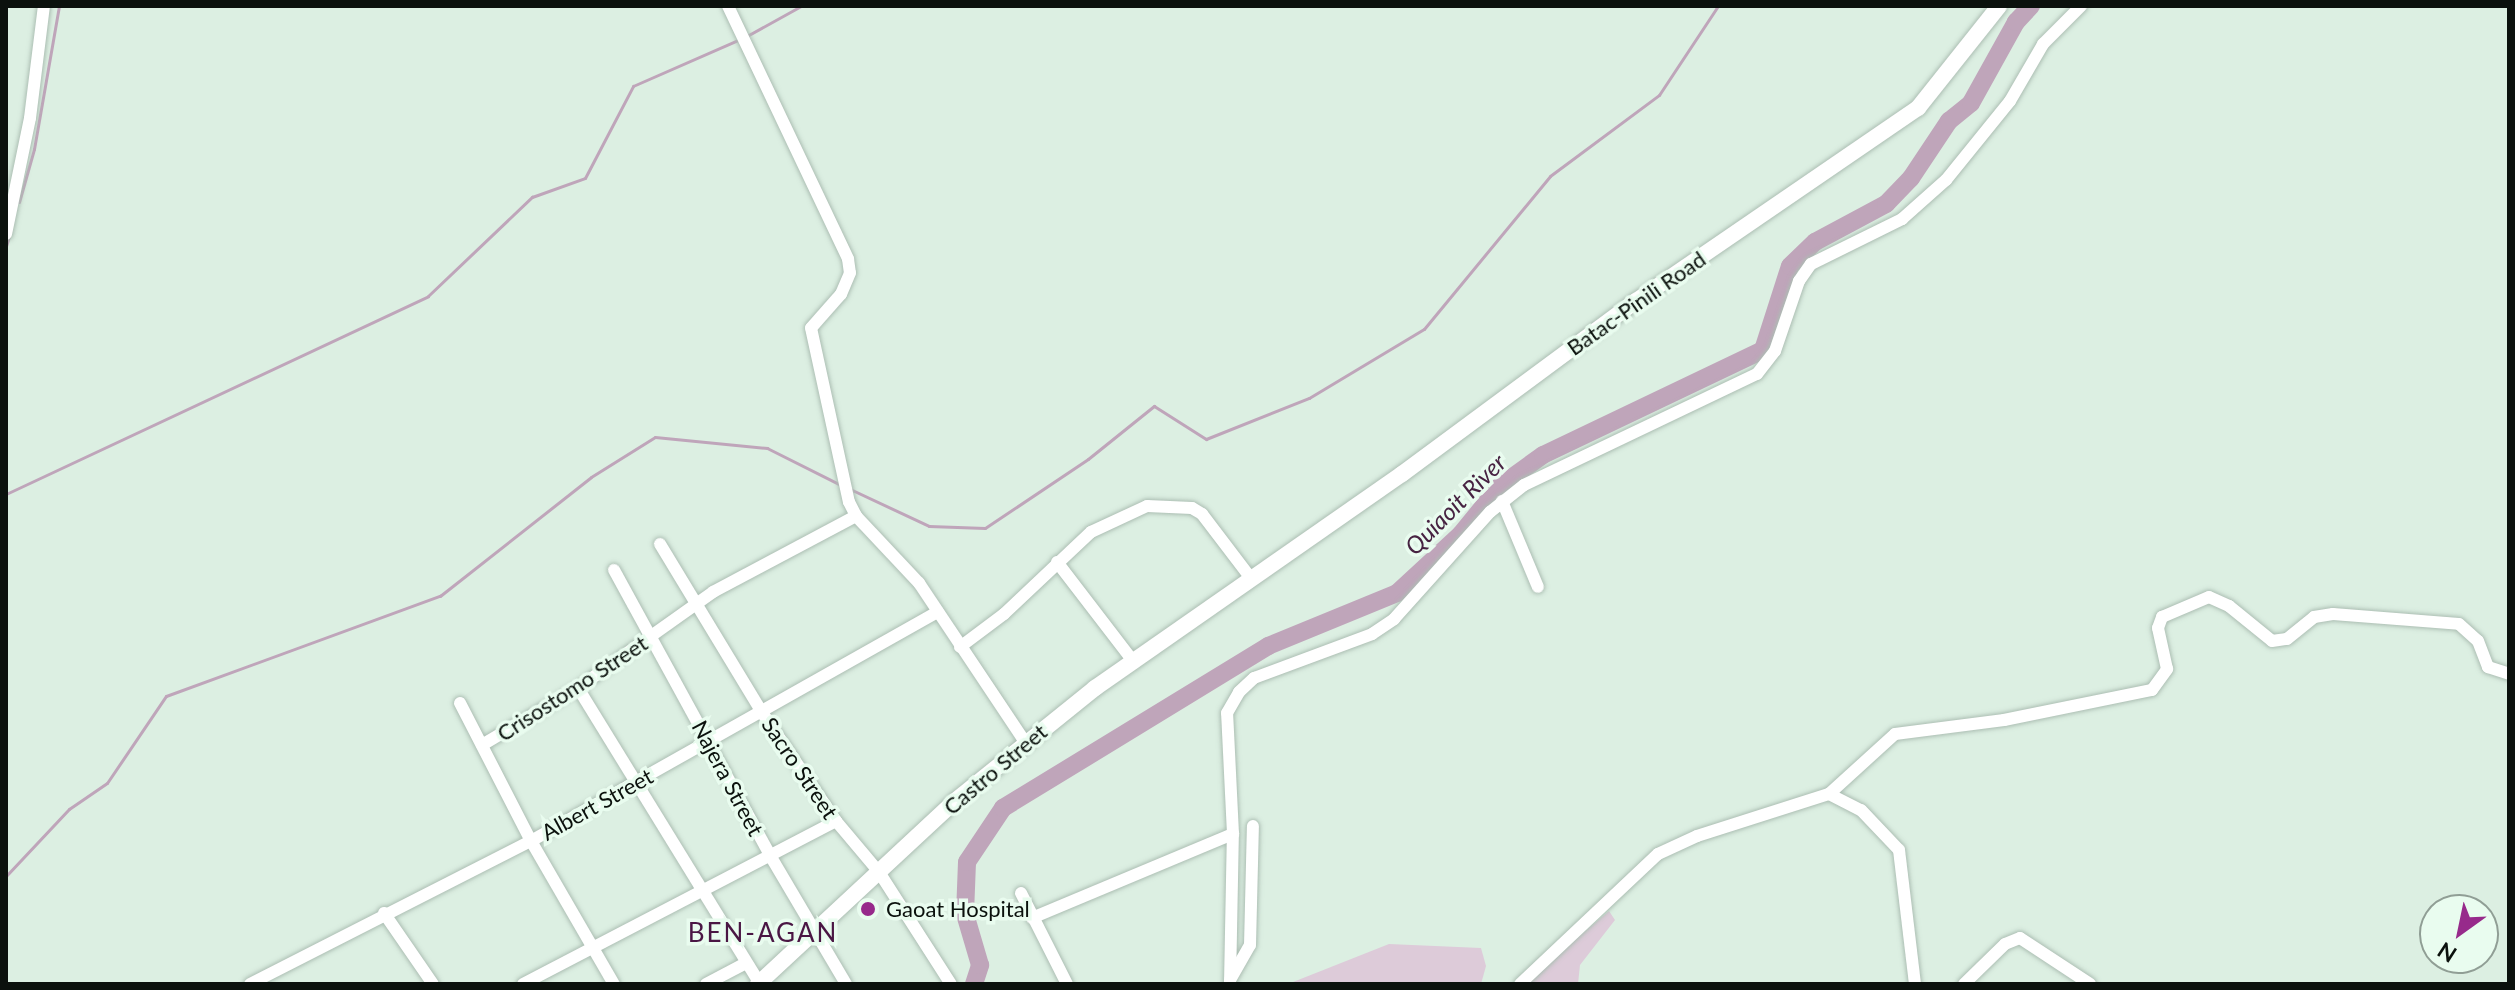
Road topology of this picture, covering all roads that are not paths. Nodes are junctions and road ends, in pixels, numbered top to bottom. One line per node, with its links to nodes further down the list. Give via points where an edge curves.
1 (44, 6): 5 (street, via 30,118)
2 (728, 6): 7 (street, via 848,259 850,273 841,294 811,328)
3 (1999, 6): 11 (main road, Batac-Pinili Road, via 1918,108 1636,301 1402,474)
4 (2081, 6): 6 (street, via 2043,44 1981,140 1925,200 1902,219 1811,264 1799,281 1775,351 1757,374 1524,485)
5 (6, 234)
6 (1502, 501): 12 (street); 29 (street, via 1394,619 1372,634 1254,678 1239,692 1227,713)
7 (856, 516): 13 (street, Crisostomo Street); 14 (street, via 903,564)
8 (660, 544): 13 (street, Sacro Street)
9 (1057, 562): 11 (street, via 1105,523 1161,504 1202,514); 16 (street, via 1004,614); 17 (street)
10 (614, 570): 15 (street, Najera Street)
11 (1250, 577): 17 (main road, Castro Street)
12 (1538, 587)
13 (694, 606): 15 (street, Crisostomo Street); 21 (street, Sacro Street)
14 (938, 612): 16 (street); 21 (street, Albert Street)
15 (650, 638): 19 (street, Crisostomo Street); 22 (street, Najera Street)
16 (960, 647): 23 (street)
17 (1133, 661): 23 (main road, Castro Street)
18 (2509, 674): 26 (street, via 2488,667 2476,638 2459,624 2333,614 2314,617 2287,639 2272,641 2229,606 2209,597 2175,608 2159,622 2167,669 2152,690 2004,720 1895,734)
19 (578, 688): 24 (street, Crisostomo Street); 25 (street)
20 (460, 703): 24 (street)
21 (761, 711): 22 (street, Albert Street); 27 (street, Sacro Street)
22 (707, 739): 25 (street, Albert Street); 31 (street, Najera Street)
23 (1025, 742): 32 (main road, Castro Street)
24 (482, 745): 30 (street, Crisostomo Street)
25 (635, 784): 30 (street, Albert Street); 33 (street)
26 (1829, 794): 50 (street, via 1697,836 1658,854); 51 (street, via 1861,810 1899,850)
27 (836, 821): 31 (street); 32 (street, Sacro Street)
28 (1253, 826): 40 (street, via 1250,945)
29 (1233, 834): 36 (street); 40 (street)
30 (531, 841): 35 (street, Albert Street); 38 (street, Crisostomo Street)
31 (771, 857): 33 (street); 37 (street, Najera Street)
32 (879, 872): 37 (main road, Castro Street); 48 (street, Sacro Street)
33 (701, 892): 38 (street); 39 (street)
34 (1021, 893): 36 (street)
35 (384, 913): 41 (street, Albert Street); 42 (street)
36 (1032, 918): 49 (street)
37 (814, 929): 46 (main road, Castro Street); 47 (street, Najera Street)
38 (593, 950): 43 (street); 44 (street, Crisostomo Street)
39 (746, 963): 45 (street); 46 (street)
40 (1230, 982)
41 (252, 984)
42 (433, 984)
43 (523, 984)
44 (614, 984)
45 (706, 984)
46 (759, 984)
47 (846, 984)
48 (951, 984)
49 (1067, 984)
50 (1520, 984)
51 (1915, 984)
52 (1964, 984): 53 (street, via 2005,944 2020,938)
53 (2090, 984)

